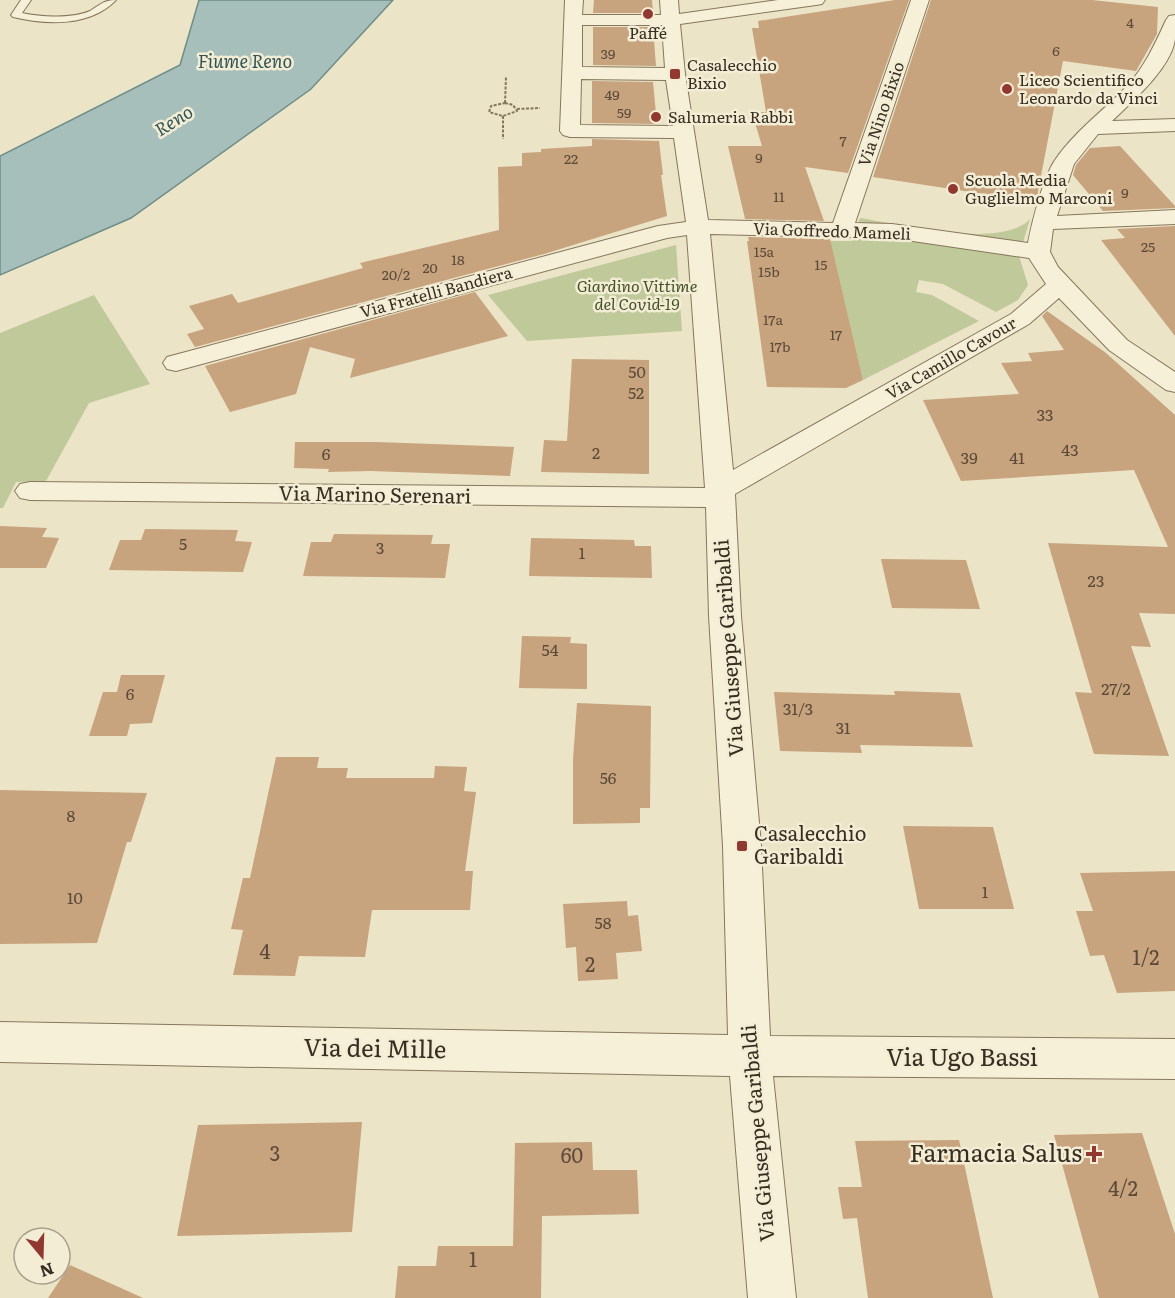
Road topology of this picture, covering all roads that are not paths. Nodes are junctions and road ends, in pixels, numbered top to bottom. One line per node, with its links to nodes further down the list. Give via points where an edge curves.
1 (26, 0): 2 (lane, via 16,15 44,21 91,14)
2 (111, 0)
3 (574, 0): 7 (street)
4 (669, 0): 8 (street, Via Giuseppe Garibaldi)
5 (816, 0): 8 (street)
6 (920, 0): 18 (street, Via Nino Bixio)
7 (573, 20): 8 (street); 10 (street)
8 (671, 20): 11 (street, Via Giuseppe Garibaldi)
9 (1175, 20): 13 (street, via 1158,57 1133,90)
10 (572, 73): 11 (street); 14 (street, via 570,130)
11 (675, 74): 14 (street, Via Giuseppe Garibaldi)
12 (1175, 125): 13 (street)
13 (1092, 128): 16 (street, via 1064,163)
14 (683, 132): 17 (street, Via Giuseppe Garibaldi)
15 (1175, 217): 16 (street)
16 (1043, 223): 19 (street)
17 (696, 227): 18 (street, Via Goffredo Mameli); 21 (street, Via Fratelli Bandiera, via 636,238); 24 (street, Via Giuseppe Garibaldi)
18 (842, 229): 19 (street, Via Goffredo Mameli, via 892,231)
19 (1038, 252): 20 (street)
20 (1059, 285): 22 (street, via 1118,345); 24 (street, Via Camillo Cavour, via 1020,319)
21 (176, 363)
22 (1175, 384)
23 (30, 491): 24 (street, Via Marino Serenari)
24 (719, 494): 26 (street, Via Giuseppe Garibaldi, via 742,846)
25 (0, 1041): 26 (street, Via dei Mille)
26 (750, 1056): 27 (street, Via Ugo Bassi); 28 (street, Via Giuseppe Garibaldi)
27 (1175, 1059)
28 (771, 1298)

